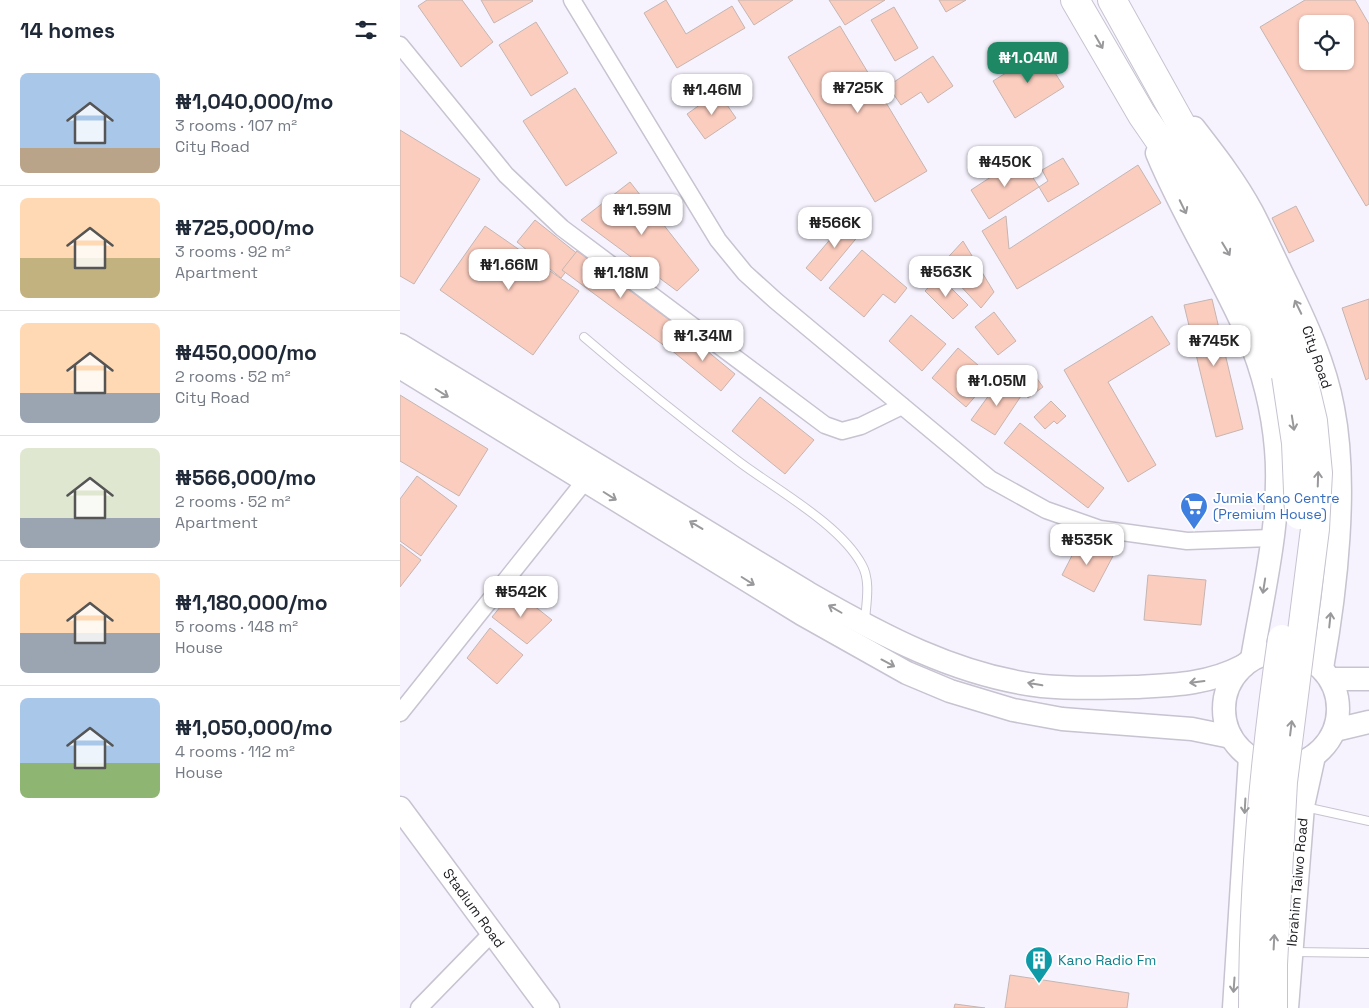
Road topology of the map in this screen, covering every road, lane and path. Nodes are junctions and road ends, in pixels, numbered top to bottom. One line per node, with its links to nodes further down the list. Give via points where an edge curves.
1 (572, 0): 12 (street, via 718,240 734,260 776,301)
2 (1075, 0): 6 (highway, one-way to 6)
3 (1112, 0): 5 (highway, City Road)
4 (400, 45): 12 (street, via 506,175 562,228 825,425 842,431 861,426)
5 (1162, 86): 7 (highway, City Road); 17 (main road, City Road, one-way to 5, via 1340,507 1333,406 1304,320 1251,211 1226,170)
6 (1142, 115): 7 (highway); 14 (main road, one-way to 14, via 1168,176 1248,337 1263,378 1276,450 1276,498)
7 (1195, 172): 11 (highway, via 1265,275 1287,322)
8 (584, 337): 15 (lane, via 668,408 851,546 864,567 867,584)
9 (400, 345): 13 (main road)
10 (400, 367): 13 (main road, one-way to 13)
11 (1293, 373): 34 (highway, one-way to 34, bridge, via 1300,491 1298,535 1273,700 1257,862); 35 (highway, one-way to 11, bridge, via 1283,782 1315,529 1318,473 1313,421)
12 (902, 406): 14 (street, via 990,479 1046,510 1100,529 1187,541)
13 (591, 473): 15 (main road, one-way to 13); 19 (street); 22 (main road, one-way to 22, via 856,646 950,691 1013,710 1062,719 1192,729)
14 (1271, 538): 16 (main road, one-way to 16)
15 (864, 626): 16 (main road, one-way to 15, via 1211,680 1167,686 1042,686 984,675 926,655)
16 (1248, 663): 17 (main road, via 1270,653 1289,652 1307,657); 22 (main road, via 1233,678 1226,692 1224,708)
17 (1326, 673): 18 (main road); 21 (main road, via 1337,695 1339,713)
18 (1369, 679)
19 (400, 712)
20 (1369, 722): 21 (main road)
21 (1335, 730): 23 (main road)
22 (1232, 738): 24 (main road)
23 (1314, 756): 24 (main road, via 1298,764 1282,766 1265,764); 25 (main road, Ibrahim Taiwo Road)
24 (1250, 757): 33 (main road, one-way to 33)
25 (1304, 806): 27 (lane); 29 (main road, Ibrahim Taiwo Road)
26 (400, 808): 28 (main road, Stadium Road)
27 (1369, 821)
28 (492, 933): 31 (street); 32 (main road, Stadium Road)
29 (1291, 952): 30 (lane); 36 (main road, Ibrahim Taiwo Road)
30 (1369, 953)
31 (429, 1004)
32 (548, 1008)
33 (1234, 1008)
34 (1253, 1008)
35 (1273, 1008)
36 (1287, 1008)

